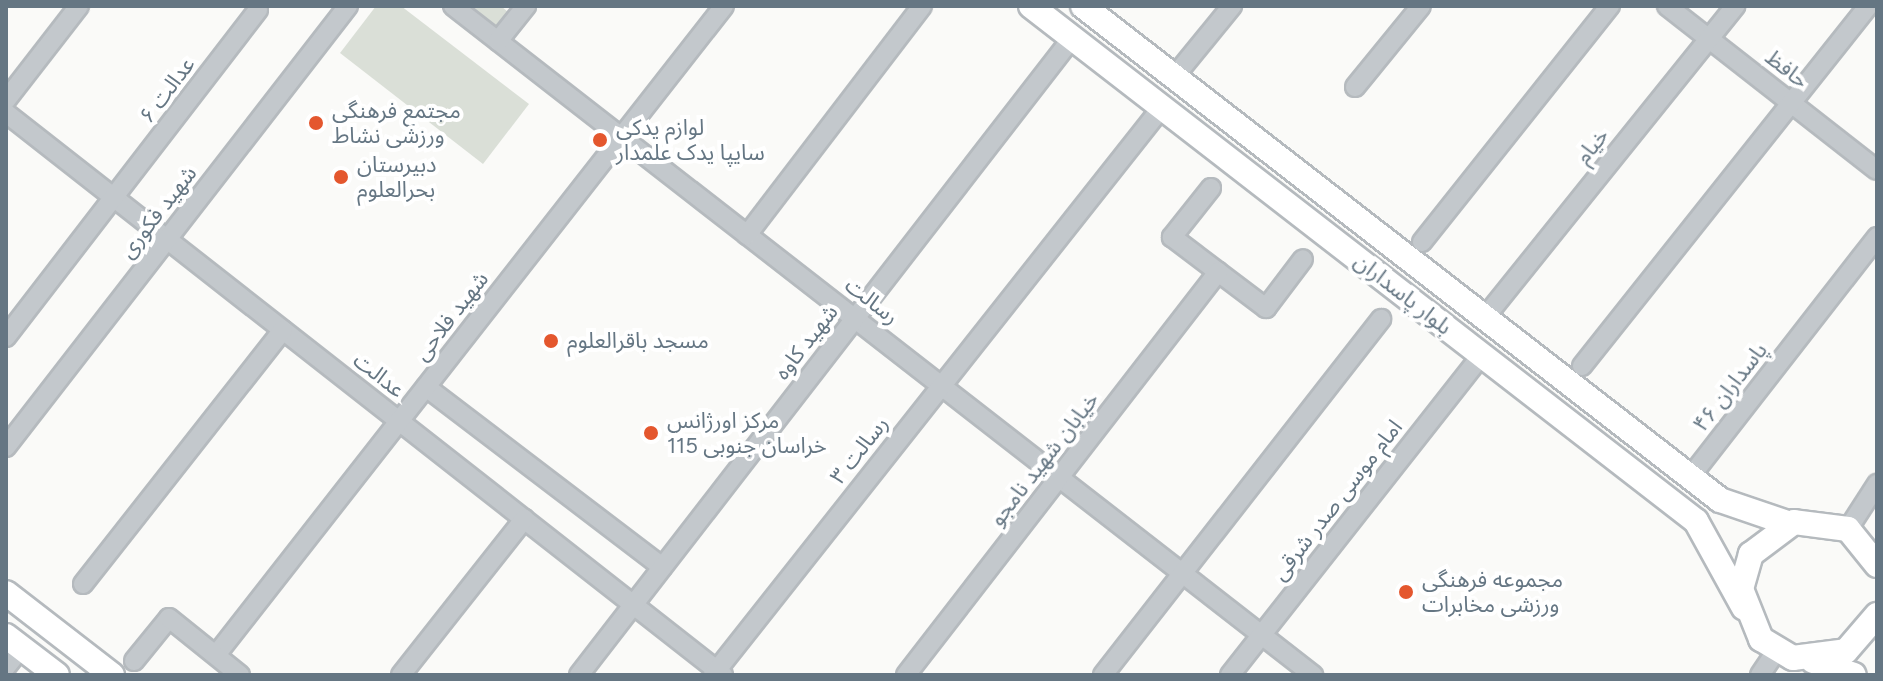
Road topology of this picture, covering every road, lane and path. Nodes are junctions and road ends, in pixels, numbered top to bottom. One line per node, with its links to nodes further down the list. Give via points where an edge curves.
1 (79, 6): 21 (street)
2 (348, 6): 31 (street, شهید فکوری)
3 (453, 6): 18 (street, رسالت)
4 (526, 6): 18 (street)
5 (724, 6): 25 (street, شهید فلاحی)
6 (922, 6): 29 (street)
7 (1031, 6): 16 (main road, بلوار پاسداران)
8 (1232, 6): 19 (street)
9 (1610, 6): 32 (street)
10 (1667, 6): 17 (street, حافظ)
11 (1735, 6): 17 (street, خیام)
12 (1868, 6): 22 (street)
13 (1091, 8): 19 (main road, بلوار پاسداران)
14 (258, 10): 28 (street, عدالت ۶)
15 (1415, 13): 20 (street)
16 (1072, 38): 23 (main road, بلوار پاسداران); 36 (street, شهید کاوه)
17 (1709, 39): 22 (street, حافظ); 35 (street, خیام)
18 (498, 41): 25 (street, رسالت)
19 (1174, 77): 35 (main road, بلوار پاسداران)
20 (1355, 87)
21 (6, 100)
22 (1792, 103): 26 (street, حافظ); 41 (street)
23 (1162, 107): 40 (main road, بلوار پاسداران); 42 (street, رسالت ۳)
24 (6, 113): 28 (street, عدالت)
25 (621, 137): 29 (street, رسالت); 43 (street, شهید فلاحی)
26 (1877, 170)
27 (1211, 188): 34 (street, via 1172,237)
28 (114, 198): 31 (street, عدالت); 39 (street, عدالت ۶)
29 (747, 235): 36 (street, رسالت)
30 (1877, 237): 46 (street, پاسداران ۴۶)
31 (167, 240): 38 (street, عدالت); 45 (street, شهید فکوری)
32 (1422, 242)
33 (1303, 259): 34 (street, via 1266,308)
34 (1218, 272): 47 (street, خیابان شهید نامجو)
35 (1486, 316): 46 (main road, بلوار پاسداران)
36 (855, 318): 42 (street, رسالت); 53 (street, شهید کاوه)
37 (1381, 319): 54 (street)
38 (283, 330): 44 (street, عدالت); 55 (street)
39 (6, 337)
40 (1482, 355): 58 (main road, بلوار پاسداران, via 1696,521); 60 (street, امام موسی صدر شرقی)
41 (1582, 366)
42 (940, 385): 47 (street, رسالت); 68 (street, رسالت ۳)
43 (426, 387): 44 (street, شهید فلاحی); 53 (street)
44 (399, 421): 49 (street, عدالت); 63 (street, شهید فلاحی)
45 (6, 447)
46 (1691, 476): 50 (main road, بلوار پاسداران, via 1720,500)
47 (1060, 478): 54 (street, رسالت); 73 (street, خیابان شهید نامجو)
48 (1877, 484): 51 (street)
49 (524, 519): 57 (street, عدالت); 67 (street)
50 (1790, 524): 51 (main road, بلوار پاسداران, via 1813,520); 58 (main road, via 1751,554)
51 (1848, 529): 52 (main road)
52 (1877, 565)
53 (662, 567): 57 (street, شهید کاوه)
54 (1182, 573): 60 (street, رسالت); 74 (street)
55 (83, 584)
56 (6, 593): 70 (main road)
57 (633, 605): 68 (street, عدالت); 72 (street, شهید کاوه)
58 (1744, 608): 62 (main road, بلوار پاسداران)
59 (1877, 615): 64 (main road, via 1846,651)
60 (1262, 635): 75 (street, امام موسی صدر شرقی); 76 (street, رسالت)
61 (14, 642): 66 (street); 69 (main road)
62 (1776, 651): 64 (main road); 77 (street)
63 (216, 655): 65 (street, via 169,618); 71 (street)
64 (1811, 660): 78 (main road)
65 (134, 661)
66 (6, 667)
67 (406, 668)
68 (718, 673)
69 (57, 675)
70 (112, 675)
71 (240, 675)
72 (579, 675)
73 (906, 675)
74 (1103, 675)
75 (1230, 675)
76 (1313, 675)
77 (1760, 675)
78 (1854, 675)

